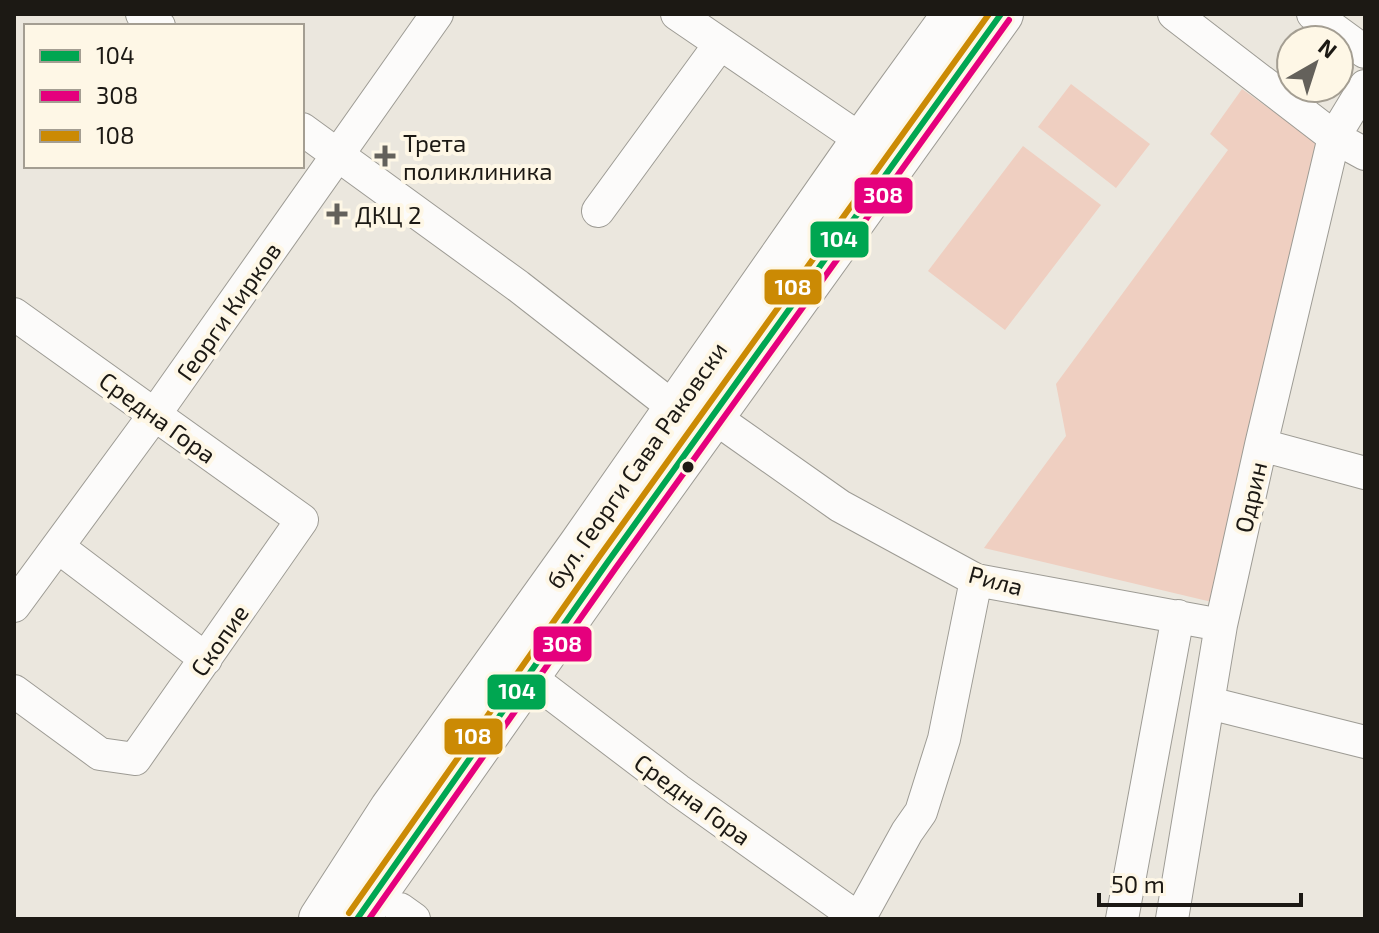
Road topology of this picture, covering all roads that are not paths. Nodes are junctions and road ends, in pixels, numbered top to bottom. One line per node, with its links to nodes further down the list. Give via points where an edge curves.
1 (437, 14): 14 (street, Георги Кирков)
2 (677, 14): 7 (street)
3 (955, 14): 12 (main road, бул. Георги Сава Раковски)
4 (1001, 14): 29 (main road, бул. Георги Сава Раковски)
5 (1174, 14): 11 (street)
6 (1313, 14): 8 (street)
7 (720, 44): 12 (street); 15 (street)
8 (1365, 52)
9 (1365, 86): 11 (street, Одрин)
10 (304, 130): 14 (street)
11 (1334, 137): 13 (street); 20 (street, Одрин)
12 (863, 141): 33 (main road, бул. Георги Сава Раковски, via 392,809)
13 (1365, 154)
14 (338, 155): 17 (street); 18 (street, Георги Кирков)
15 (598, 211)
16 (14, 314): 18 (street, Средна Гора)
17 (659, 396)
18 (155, 414): 22 (street, Средна Гора); 23 (street, Георги Кирков)
19 (728, 427): 24 (street, Рила, via 840,506)
20 (1261, 445): 21 (street); 27 (street, Одрин)
21 (1365, 473)
22 (302, 520): 28 (street, Скопие)
23 (58, 547): 25 (street, Георги Кирков); 28 (street)
24 (976, 580): 26 (street, Рила); 35 (street, via 944,739 921,812)
25 (14, 606)
26 (1178, 616): 27 (street, Рила); 36 (street)
27 (1221, 625): 31 (street, Одрин)
28 (206, 659): 30 (street, Скопие, via 135,759 100,754)
29 (528, 676): 34 (main road, бул. Георги Сава Раковски); 35 (street, Средна Гора)
30 (14, 691)
31 (1209, 703): 32 (street); 37 (street, Одрин)
32 (1365, 742)
33 (321, 919)
34 (357, 919)
35 (859, 919)
36 (1122, 919)
37 (1172, 919)

